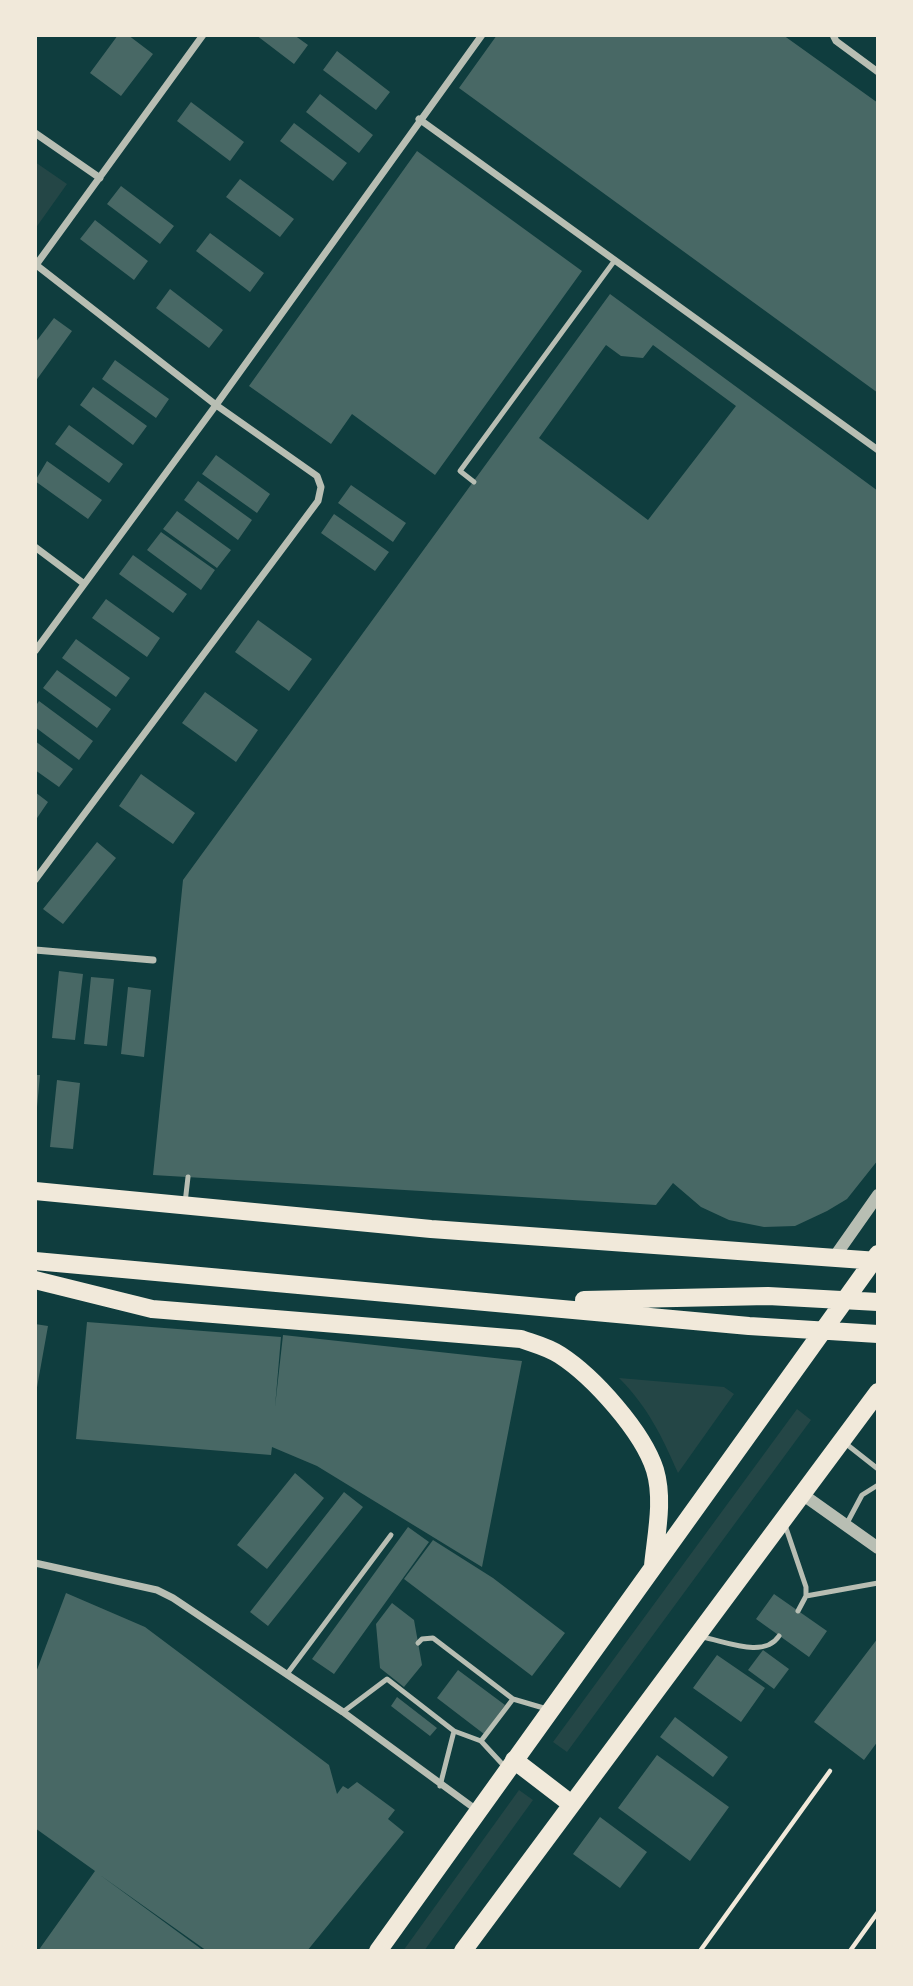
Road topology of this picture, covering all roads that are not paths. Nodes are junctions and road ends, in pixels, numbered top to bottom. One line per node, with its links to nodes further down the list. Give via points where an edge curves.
1 (203, 35): 7 (street)
2 (482, 35): 5 (street)
3 (833, 35): 4 (street)
4 (878, 72)
5 (419, 119): 8 (street); 10 (street)
6 (35, 133): 7 (street)
7 (100, 178): 9 (street)
8 (615, 260): 11 (street); 12 (lane, via 460,471)
9 (36, 264): 10 (street)
10 (216, 405): 14 (street); 16 (street, via 317,476 321,487 318,501)
11 (878, 450)
12 (474, 482)
13 (35, 547): 14 (street)
14 (83, 583): 15 (street)
15 (35, 651)
16 (35, 880)
17 (35, 950): 18 (street)
18 (153, 960)
19 (188, 1177): 22 (lane)
20 (35, 1191): 22 (main road)
21 (878, 1195): 23 (street)
22 (185, 1203): 23 (main road, via 431,1229)
23 (833, 1259): 24 (main road)
24 (876, 1259): 27 (main road)
25 (35, 1261): 28 (main road)
26 (35, 1280): 42 (main road, via 152,1308 521,1339 544,1346 584,1374 649,1456 659,1496)
27 (845, 1300): 28 (main road, via 768,1296); 29 (main road); 30 (main road)
28 (504, 1302): 30 (main road)
29 (878, 1302)
30 (822, 1331): 31 (main road); 42 (main road)
31 (878, 1334)
32 (878, 1391): 33 (main road)
33 (842, 1441): 34 (lane); 36 (main road)
34 (878, 1469)
35 (878, 1485): 38 (lane, via 862,1495)
36 (802, 1494): 37 (main road); 38 (street)
37 (783, 1519): 44 (lane); 46 (main road)
38 (846, 1525): 40 (street)
39 (391, 1535): 49 (lane)
40 (878, 1548)
41 (35, 1563): 49 (street, via 157,1590)
42 (652, 1568): 51 (main road)
43 (878, 1583): 44 (lane)
44 (806, 1596): 45 (lane)
45 (798, 1611)
46 (696, 1636): 47 (lane, via 760,1648 774,1644); 57 (main road)
47 (779, 1636)
48 (418, 1643): 50 (lane, via 433,1638)
49 (287, 1674): 52 (street)
50 (513, 1699): 51 (lane); 54 (lane)
51 (550, 1710): 55 (main road)
52 (343, 1712): 53 (lane, via 388,1677); 56 (street)
53 (454, 1731): 54 (lane); 56 (lane)
54 (481, 1741): 55 (lane)
55 (510, 1765): 57 (main road); 58 (main road)
56 (440, 1786): 58 (street)
57 (570, 1802): 59 (main road)
58 (478, 1812): 60 (main road)
59 (465, 1950)
60 (378, 1951)

